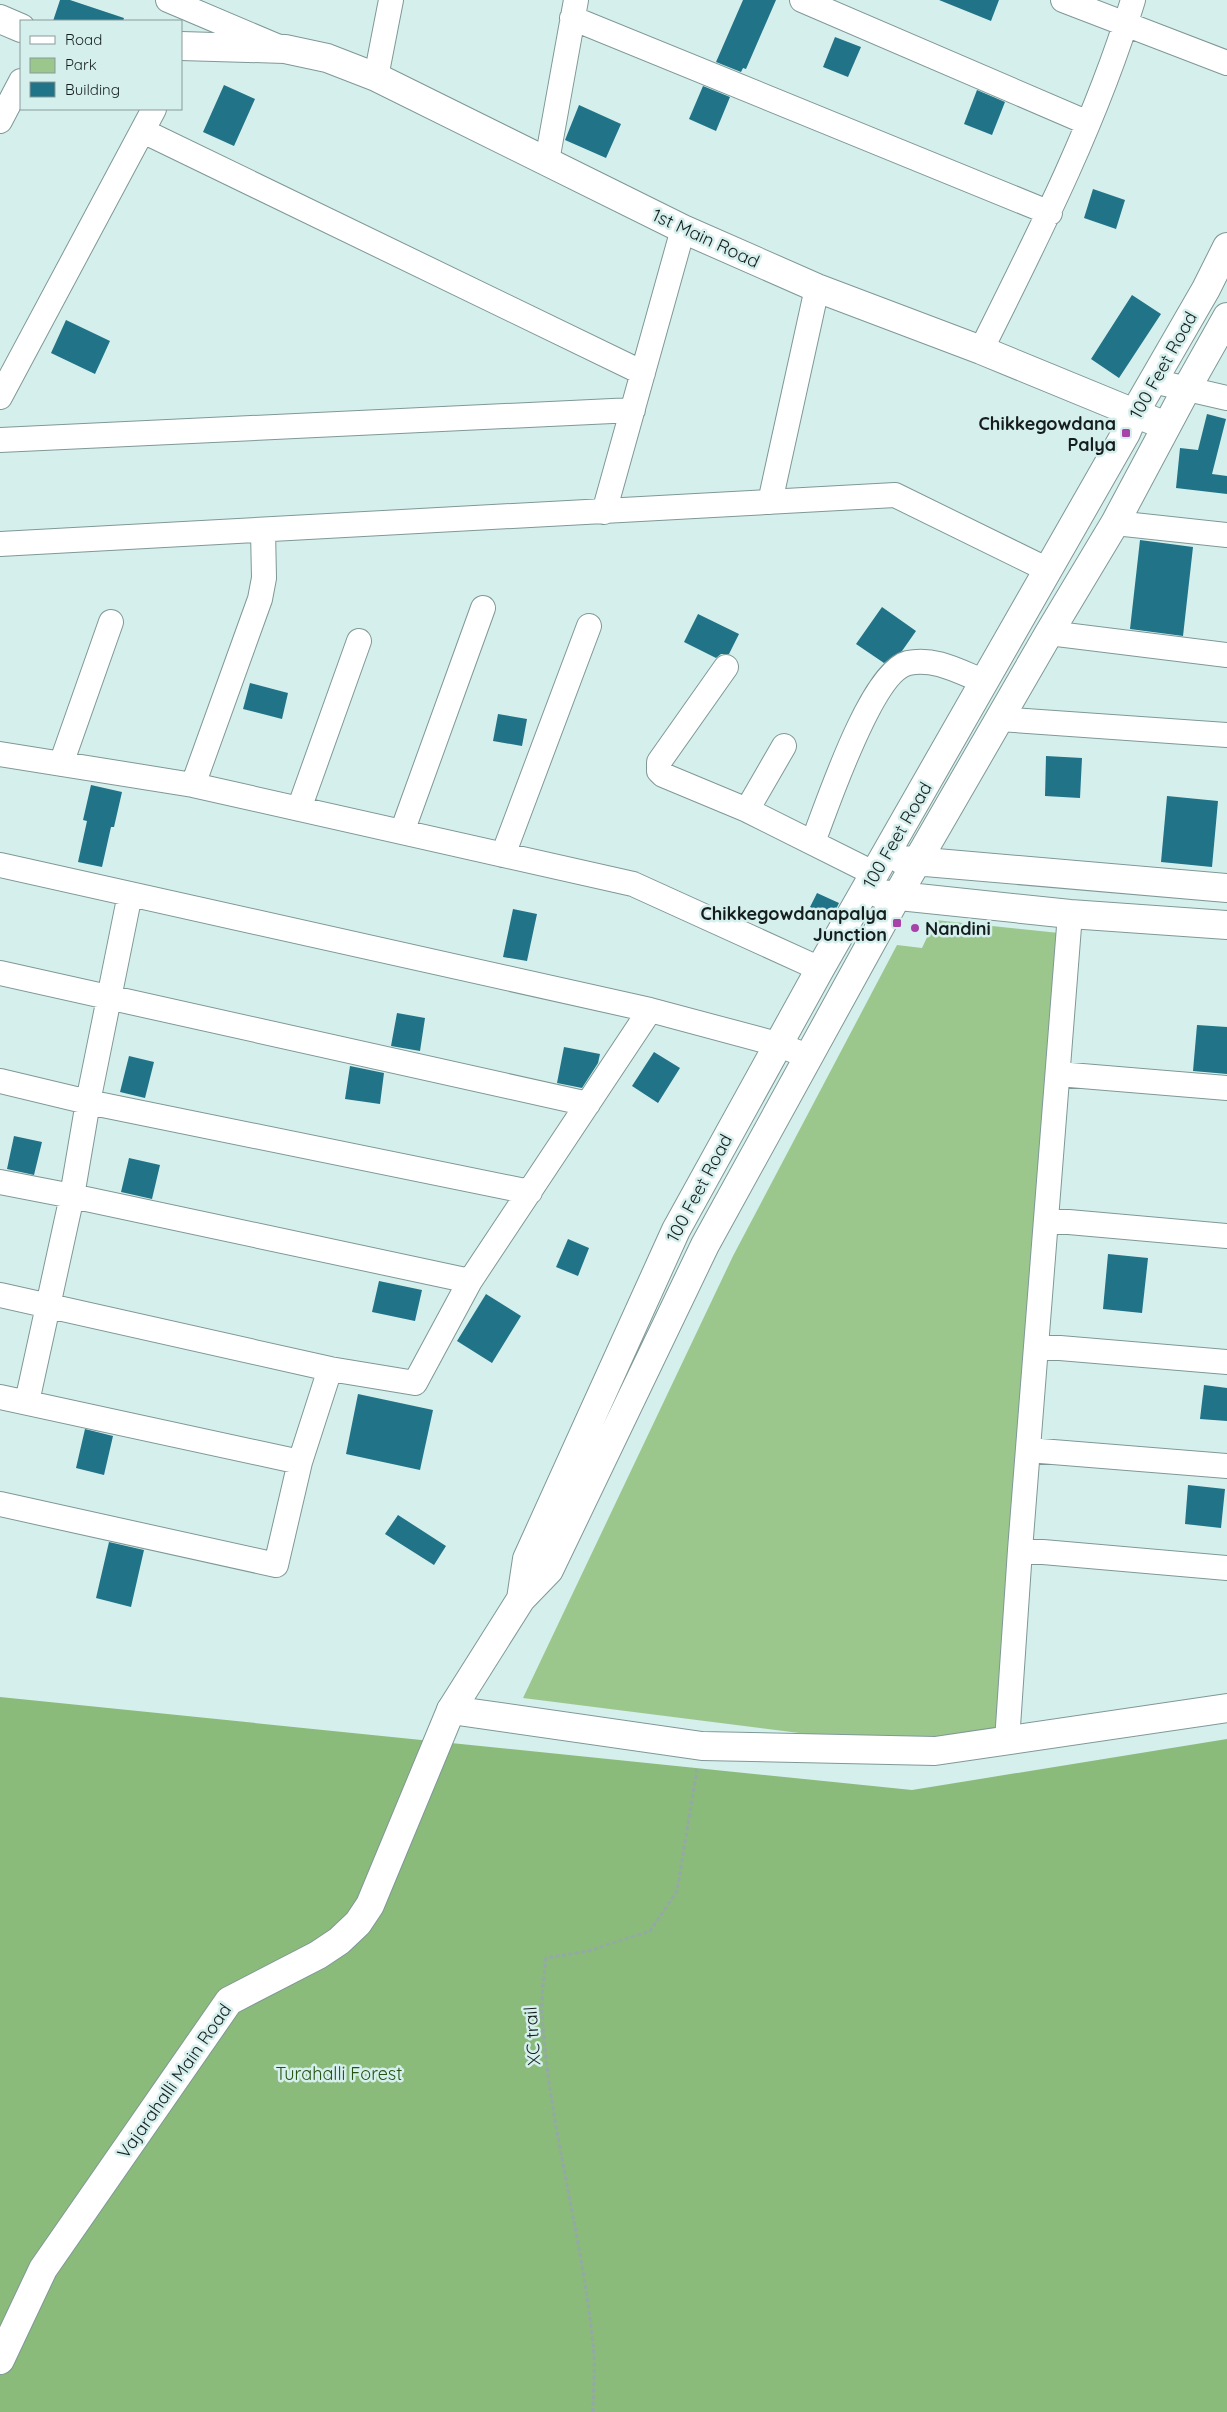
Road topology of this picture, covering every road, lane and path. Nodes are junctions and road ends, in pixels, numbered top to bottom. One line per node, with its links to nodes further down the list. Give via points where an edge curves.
1 (168, 0): 11 (street)
2 (392, 0): 13 (street)
3 (802, 0): 17 (street)
4 (1063, 0): 8 (street)
5 (1133, 0): 8 (street)
6 (574, 9): 19 (street); 20 (street)
7 (0, 20): 9 (main road)
8 (1125, 25): 12 (street); 17 (street)
9 (20, 28)
10 (183, 49): 11 (main road, 1st Main Road)
11 (285, 49): 13 (main road, 1st Main Road, via 327,58)
12 (1227, 62)
13 (376, 77): 19 (main road, 1st Main Road)
14 (20, 82): 16 (street)
15 (154, 110): 18 (street)
16 (0, 121)
17 (1088, 123): 20 (street)
18 (143, 131): 26 (street); 29 (street)
19 (546, 161): 21 (main road, 1st Main Road)
20 (1050, 213): 25 (street)
21 (683, 229): 23 (main road, 1st Main Road); 26 (street)
22 (1227, 247): 27 (main road, 100 Feet Road)
23 (817, 288): 25 (main road, 1st Main Road); 35 (street)
24 (1227, 317): 28 (main road, 100 Feet Road)
25 (981, 350): 32 (main road, 1st Main Road)
26 (643, 372): 31 (street)
27 (1153, 381): 28 (street); 32 (main road, 100 Feet Road)
28 (1187, 388): 30 (street); 33 (main road, 100 Feet Road)
29 (0, 397)
30 (1227, 398)
31 (633, 410): 34 (street); 36 (street)
32 (1135, 412): 33 (main road, 1st Main Road); 41 (main road, 100 Feet Road)
33 (1166, 426): 37 (main road, 100 Feet Road)
34 (0, 440)
35 (770, 502): 36 (street); 41 (street, via 895,495)
36 (604, 512): 38 (street)
37 (1115, 523): 39 (street); 45 (main road, 100 Feet Road)
38 (263, 530): 40 (street); 55 (street, via 264,578 260,599)
39 (1227, 535)
40 (0, 544)
41 (1048, 570): 49 (main road, 100 Feet Road)
42 (483, 608): 58 (street)
43 (111, 622): 54 (street)
44 (589, 626): 60 (street)
45 (1048, 633): 47 (street); 50 (main road, 100 Feet Road)
46 (359, 640): 56 (street)
47 (1227, 655)
48 (726, 667): 57 (street, via 658,767 662,775)
49 (985, 682): 59 (street, via 944,665 926,662 898,667 872,699); 63 (main road, 100 Feet Road)
50 (1000, 719): 51 (street); 61 (main road, 100 Feet Road)
51 (1227, 735)
52 (784, 746): 57 (street)
53 (0, 754): 54 (street)
54 (61, 764): 55 (street)
55 (192, 785): 56 (street)
56 (298, 809): 58 (street)
57 (747, 810): 59 (street)
58 (402, 832): 60 (street)
59 (813, 842): 63 (street)
60 (503, 855): 69 (street, via 633,884)
61 (917, 862): 63 (main road); 64 (main road); 66 (main road, 100 Feet Road)
62 (0, 866): 65 (street)
63 (874, 875): 66 (main road); 69 (main road, 100 Feet Road)
64 (1227, 888)
65 (130, 894): 71 (street); 72 (street)
66 (897, 896): 67 (main road); 74 (main road, 100 Feet Road)
67 (1070, 914): 68 (main road); 75 (street)
68 (1227, 925)
69 (820, 968): 73 (main road, 100 Feet Road)
70 (0, 974): 71 (street)
71 (109, 998): 78 (street); 79 (street)
72 (650, 1010): 73 (street); 79 (street)
73 (777, 1044): 74 (street); 99 (main road, 100 Feet Road, via 676,1230 527,1558)
74 (808, 1056): 99 (main road, 100 Feet Road, via 705,1245 550,1570)
75 (1058, 1074): 77 (street); 83 (street)
76 (0, 1081): 78 (street)
77 (1227, 1088)
78 (88, 1102): 81 (street); 82 (street)
79 (588, 1104): 81 (street)
80 (0, 1182): 82 (street)
81 (530, 1192): 85 (street)
82 (72, 1196): 85 (street); 87 (street)
83 (1046, 1220): 84 (street); 88 (street)
84 (1227, 1236)
85 (470, 1281): 90 (street, via 415,1383)
86 (0, 1296): 87 (street)
87 (46, 1305): 90 (street); 92 (street)
88 (1036, 1346): 89 (street); 93 (street)
89 (1227, 1362)
90 (330, 1369): 94 (street)
91 (0, 1396): 92 (street)
92 (27, 1402): 94 (street)
93 (1028, 1450): 95 (street); 97 (street)
94 (300, 1462): 96 (street, via 276,1565)
95 (1227, 1466)
96 (0, 1504)
97 (1020, 1550): 98 (street); 102 (street)
98 (1227, 1568)
99 (521, 1599): 101 (main road, 100 Feet Road)
100 (1227, 1708): 102 (main road)
101 (450, 1710): 103 (main road); 104 (main road, Vajarahalli Main Road, via 383,1878 358,1923 318,1955 228,2001 43,2269)
102 (1007, 1741): 103 (main road, via 935,1751)
103 (702, 1746): 105 (path, XC trail, via 678,1891 650,1931 588,1951 546,1958 542,2012 547,2066 557,2136 572,2203 594,2356)
104 (0, 2360)
105 (593, 2412)

